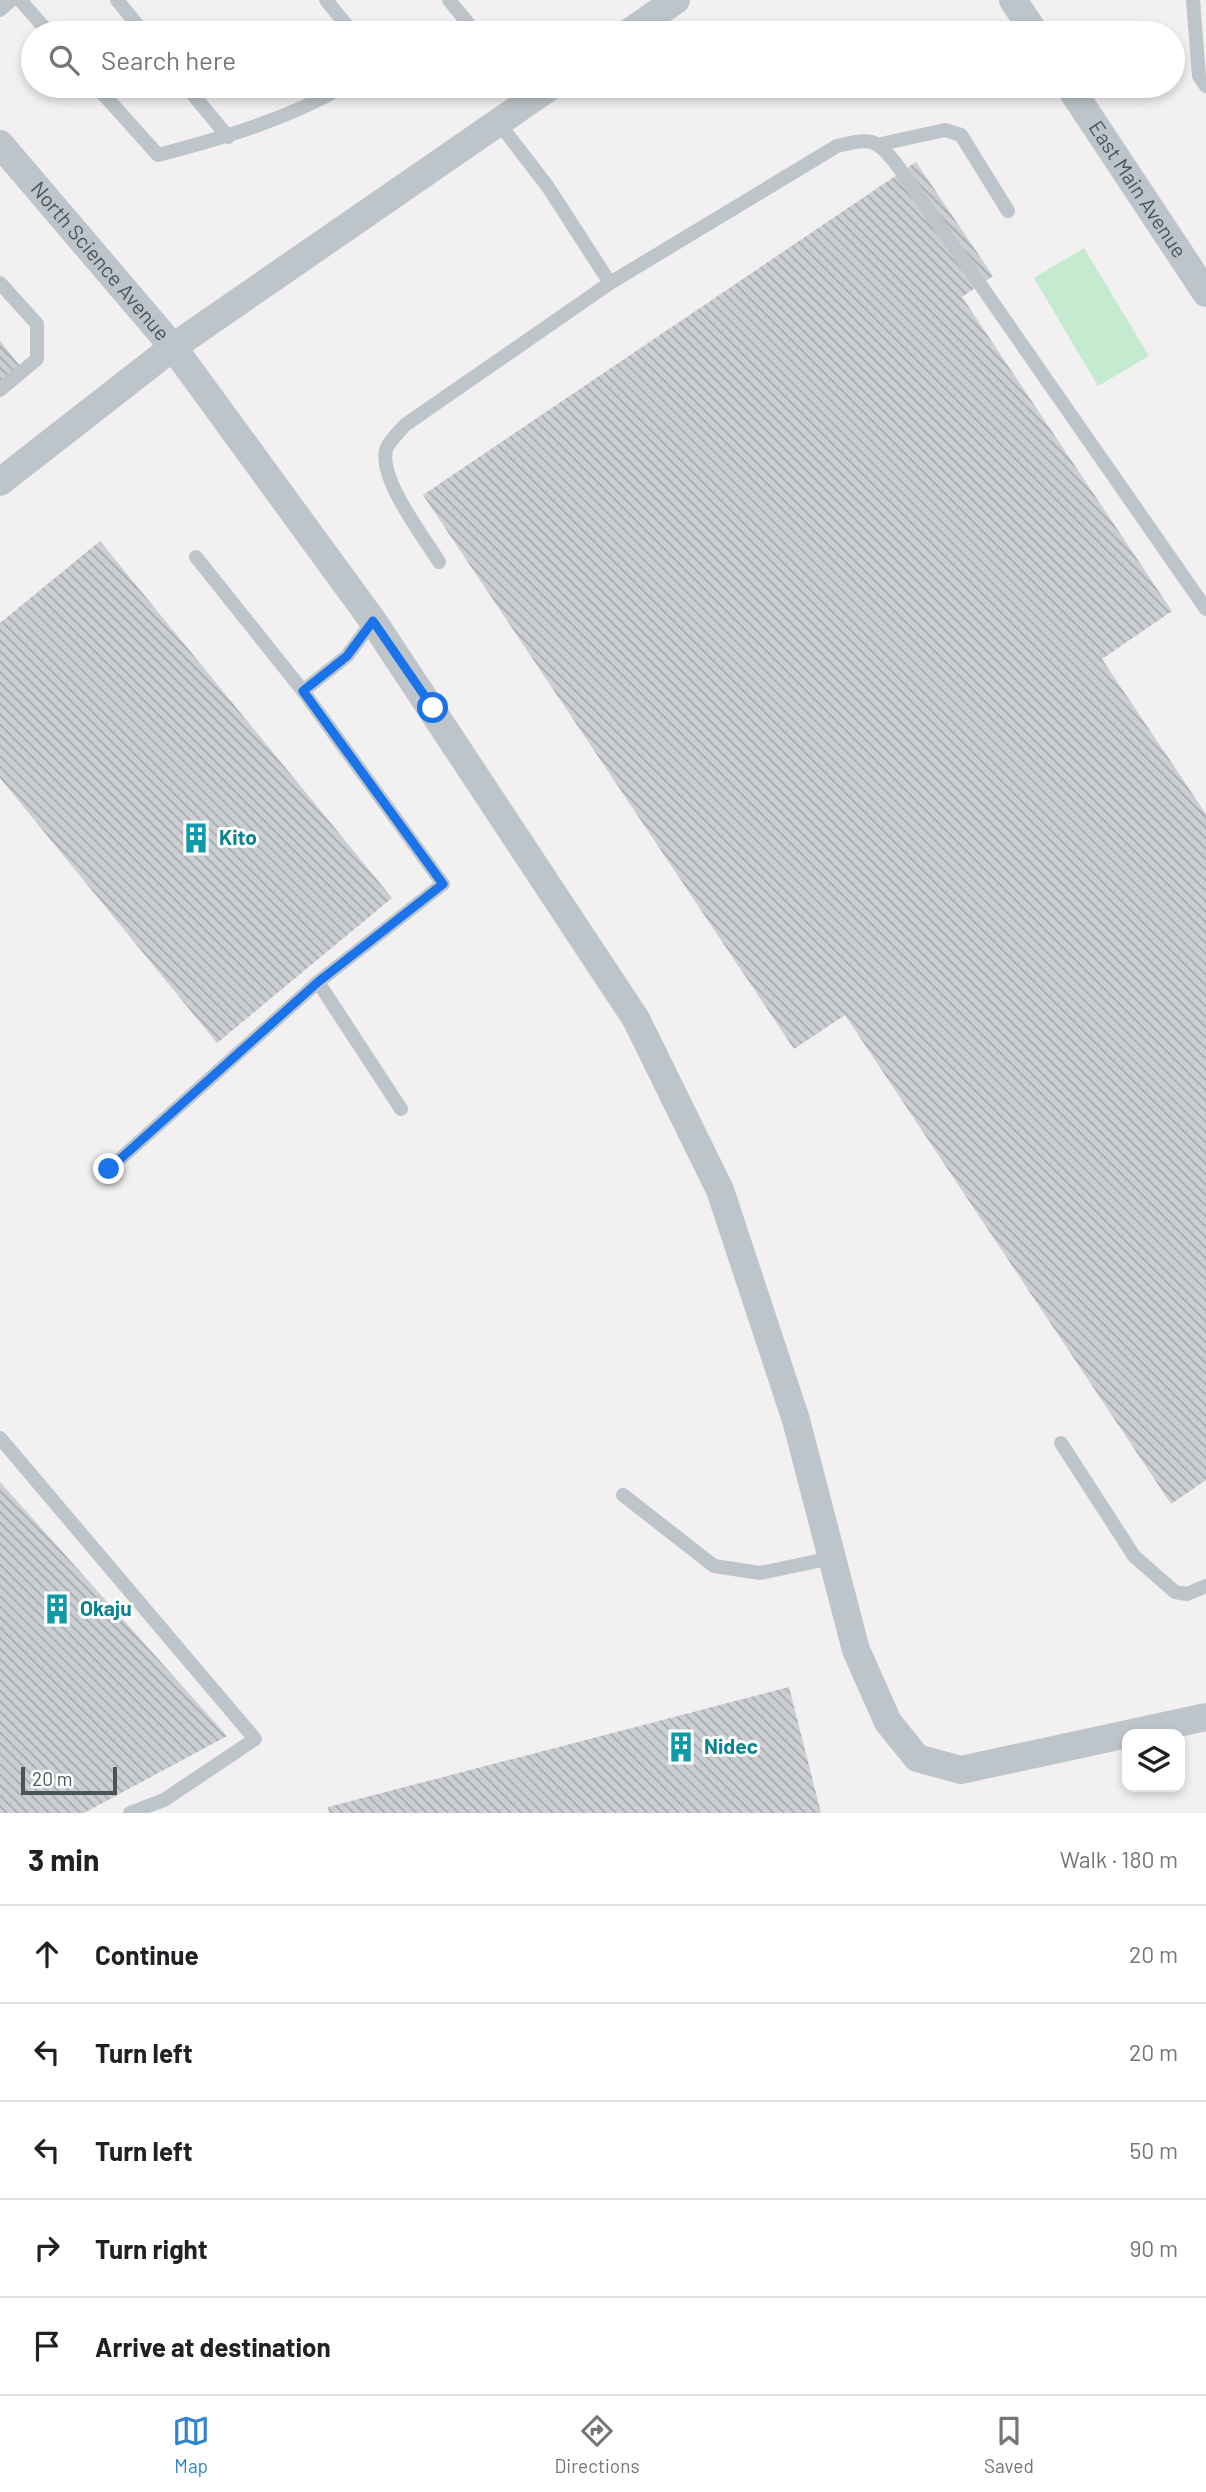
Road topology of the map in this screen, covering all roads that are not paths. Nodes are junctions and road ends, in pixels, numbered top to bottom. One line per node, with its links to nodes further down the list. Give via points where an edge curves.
1 (11, 0): 9 (lane)
2 (20, 0): 10 (lane)
3 (117, 0): 11 (lane)
4 (326, 0): 12 (lane)
5 (449, 0): 13 (lane)
6 (676, 0): 14 (street)
7 (1013, 0): 15 (street)
8 (1193, 0): 16 (lane, via 1199,76)
9 (0, 10)
10 (38, 21)
11 (134, 21)
12 (343, 21)
13 (466, 21)
14 (645, 21)
15 (1027, 21)
16 (1206, 86)
17 (107, 98): 23 (lane, via 158,155)
18 (196, 98): 23 (lane)
19 (324, 98): 23 (lane)
20 (525, 98): 22 (street)
21 (1077, 98): 29 (street, East Main Avenue)
22 (498, 122): 28 (lane, via 548,187); 30 (street)
23 (228, 137)
24 (0, 144): 30 (street, North Science Avenue)
25 (881, 144): 26 (lane, via 945,130 961,135); 28 (lane, via 866,139 837,146); 35 (lane)
26 (1008, 211)
27 (0, 283): 31 (lane, via 37,324 37,359)
28 (610, 283): 34 (lane, via 405,425 386,448 385,464 395,490)
29 (1206, 293)
30 (173, 347): 32 (street); 36 (street, North Science Avenue)
31 (0, 390)
32 (0, 482)
33 (196, 557): 37 (lane)
34 (439, 562)
35 (1206, 608)
36 (373, 621): 37 (lane, via 347,656); 44 (street, North Science Avenue, via 635,1019 720,1189 796,1420)
37 (303, 691): 38 (lane, via 443,884)
38 (318, 982): 39 (lane); 40 (lane)
39 (401, 1109)
40 (109, 1169)
41 (0, 1438): 47 (lane, via 256,1739 164,1800)
42 (1061, 1443): 45 (lane, via 1135,1556 1175,1592 1187,1594)
43 (623, 1495): 44 (lane, via 713,1566 760,1573)
44 (832, 1558): 46 (street, North Science Avenue, via 856,1650 888,1722 918,1758 961,1770)
45 (1206, 1586)
46 (1206, 1717)
47 (130, 1813)

